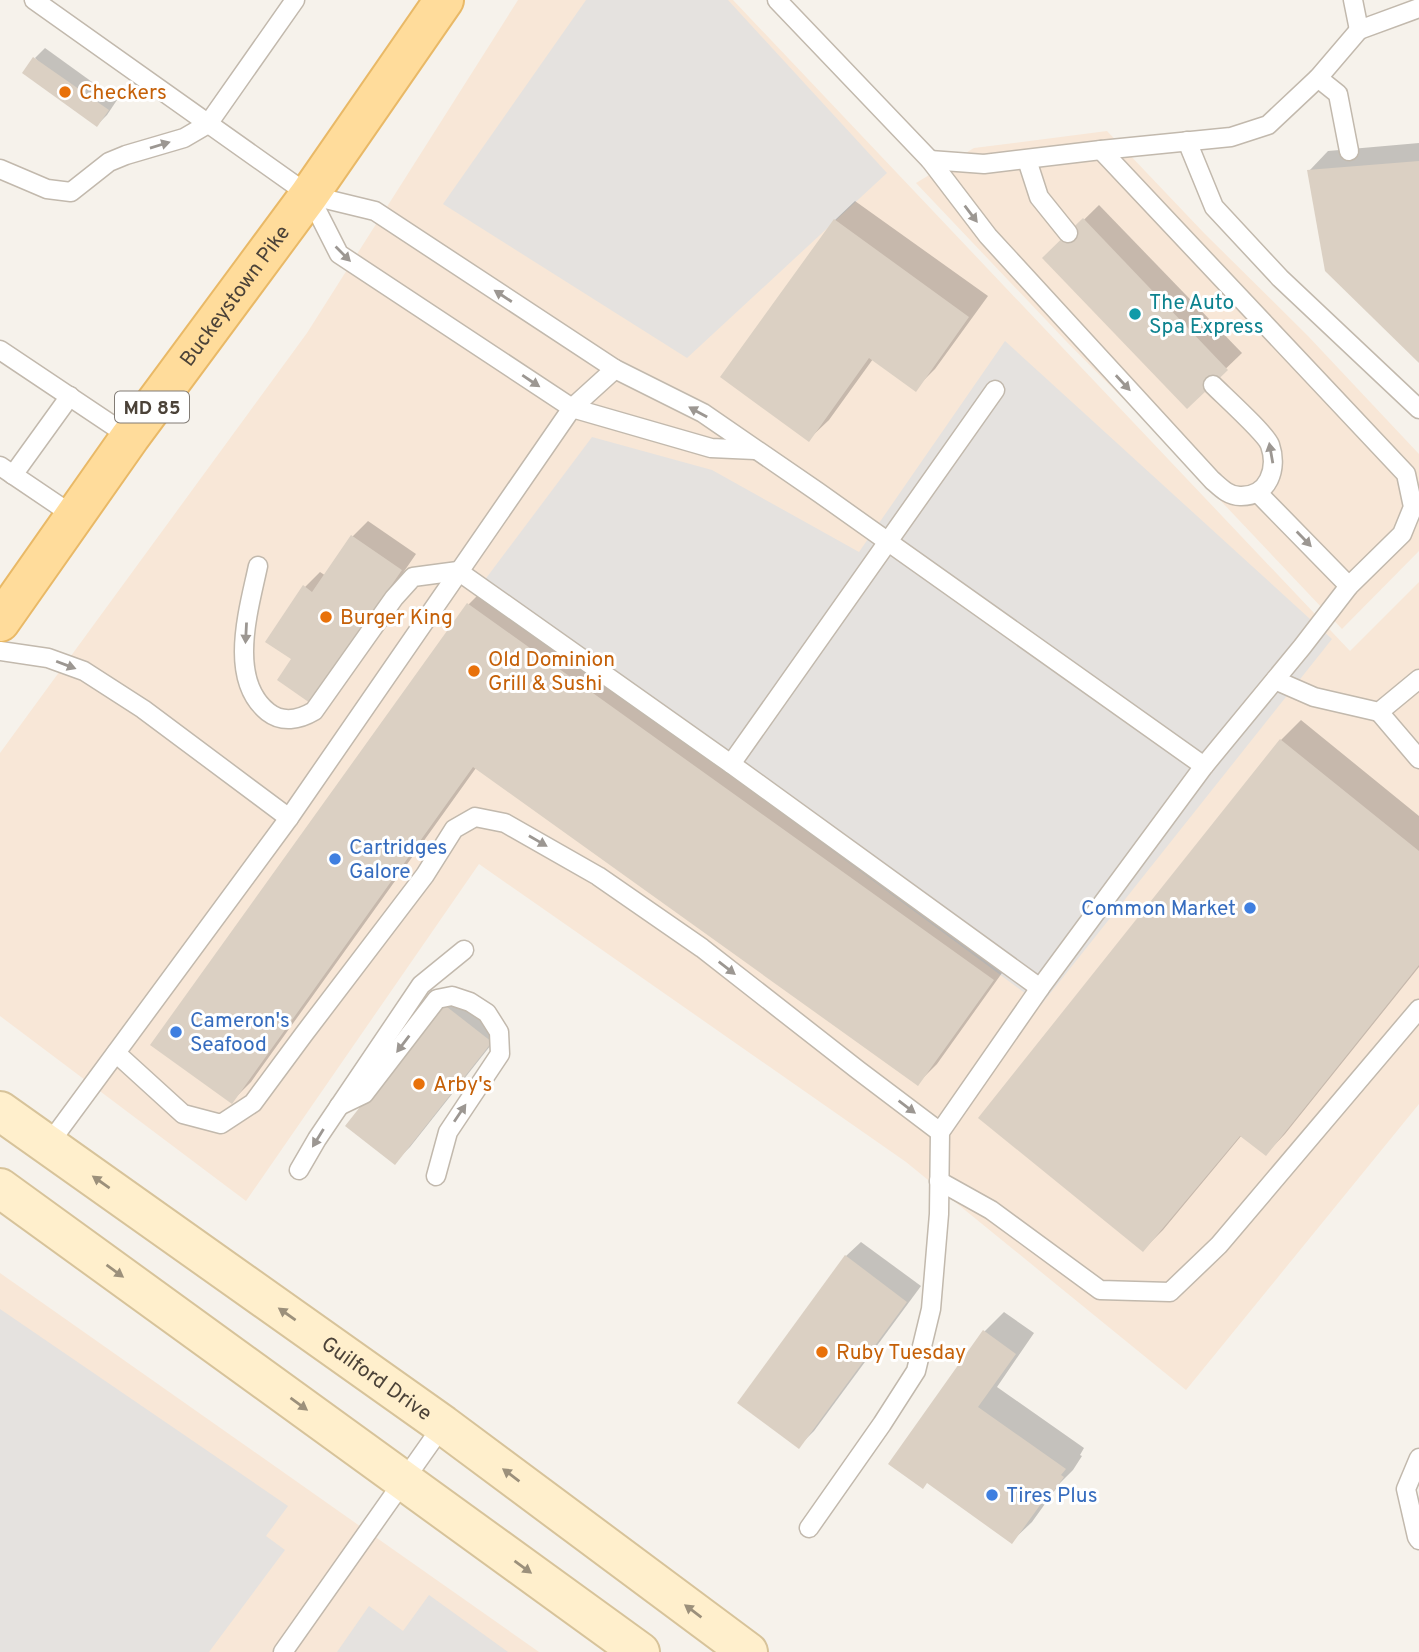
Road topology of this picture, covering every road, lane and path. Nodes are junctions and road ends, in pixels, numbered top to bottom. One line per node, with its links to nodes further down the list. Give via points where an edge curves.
1 (34, 0): 9 (lane)
2 (295, 0): 9 (lane)
3 (444, 0): 16 (main road, Buckeystown Pike / MD 85)
4 (777, 0): 13 (lane)
5 (1353, 0): 7 (lane)
6 (1419, 8): 7 (lane)
7 (1359, 30): 8 (lane)
8 (1318, 78): 10 (lane, via 1268,125 1231,137); 12 (lane, via 1338,94)
9 (208, 124): 15 (lane, one-way to 9, via 47,190 71,192 109,162 184,138); 16 (lane)
10 (1187, 141): 11 (lane); 24 (lane, via 1214,207 1280,278)
11 (1101, 150): 14 (lane); 33 (lane, via 1406,474 1413,507 1402,534)
12 (1349, 151)
13 (930, 160): 14 (lane, via 984,164); 28 (lane, one-way to 28, via 988,236 1212,480 1226,493)
14 (1027, 160): 17 (lane, via 1039,197)
15 (0, 169)
16 (309, 195): 19 (lane, one-way to 16, via 375,211); 23 (lane, one-way to 23, via 339,254); 25 (main road, Buckeystown Pike / MD 85)
17 (1068, 233)
18 (0, 349): 22 (lane)
19 (615, 369): 23 (lane); 26 (lane, one-way to 19, via 703,413)
20 (1213, 385): 28 (lane, one-way to 20, via 1268,482 1274,461 1269,441)
21 (995, 390): 30 (lane)
22 (70, 396): 25 (lane); 27 (lane)
23 (572, 408): 26 (lane, via 711,448); 32 (lane)
24 (1419, 409)
25 (130, 437): 29 (main road, Buckeystown Pike / MD 85)
26 (755, 450): 30 (lane)
27 (6, 471): 29 (lane)
28 (1258, 493): 33 (lane, one-way to 33)
29 (74, 516): 34 (main road, Buckeystown Pike / MD 85)
30 (888, 542): 40 (lane); 41 (lane)
31 (258, 566): 32 (lane, one-way to 32, via 245,626 244,665 255,698 283,719 314,711 414,577)
32 (458, 571): 40 (lane); 42 (lane)
33 (1349, 586): 37 (lane)
34 (0, 622)
35 (0, 651): 42 (lane, one-way to 42, via 48,658 84,671 143,709)
36 (1419, 679): 38 (lane)
37 (1275, 680): 38 (lane, via 1314,697); 41 (lane)
38 (1379, 712): 39 (lane)
39 (1419, 759)
40 (731, 764): 44 (lane)
41 (1204, 766): 44 (lane)
42 (289, 818): 46 (lane)
43 (464, 950): 47 (lane, via 421,985)
44 (1040, 988): 49 (lane)
45 (1419, 1009): 53 (lane, via 1219,1245 1170,1293 1100,1290 991,1210)
46 (116, 1053): 49 (lane, one-way to 49, via 183,1114 221,1124 253,1103 425,875 454,829 475,817 505,823 598,876 702,948); 50 (lane)
47 (339, 1106): 51 (lane, one-way to 51); 52 (lane, one-way to 47, via 448,1132 500,1054 499,1032 487,1013 452,996 437,999 364,1094)
48 (0, 1111): 50 (main road, Guilford Drive)
49 (940, 1132): 53 (lane)
50 (48, 1144): 55 (main road, Guilford Drive, one-way to 50)
51 (299, 1170)
52 (436, 1176)
53 (939, 1181): 58 (lane, via 931,1309 916,1371)
54 (0, 1188): 57 (main road, one-way to 57)
55 (443, 1425): 57 (lane); 62 (main road, Guilford Drive, one-way to 55)
56 (1419, 1458): 59 (lane, via 1406,1489)
57 (404, 1479): 60 (lane); 61 (main road, one-way to 61)
58 (809, 1528)
59 (1419, 1540)
60 (283, 1652)
61 (640, 1652)
62 (748, 1652)

